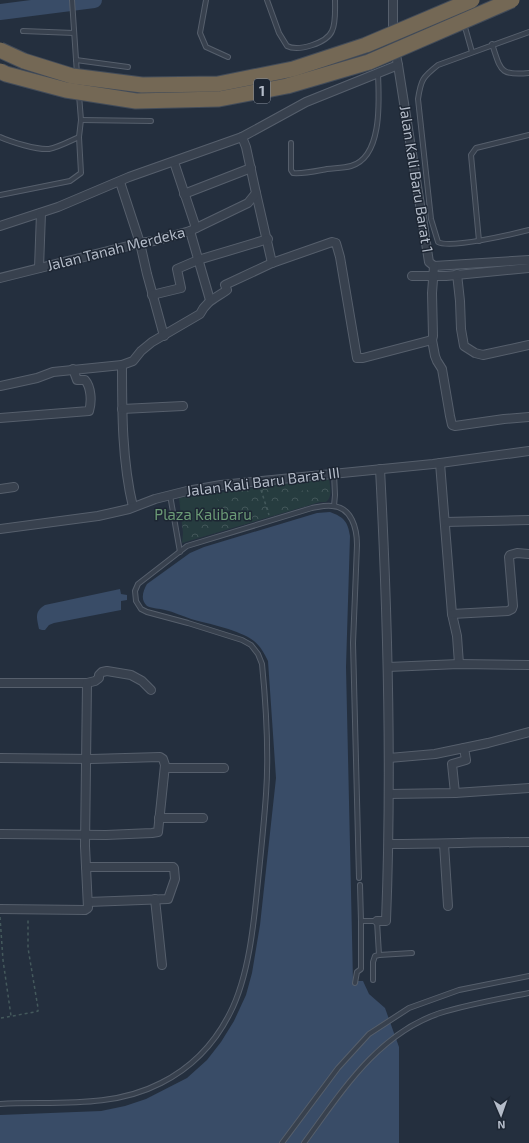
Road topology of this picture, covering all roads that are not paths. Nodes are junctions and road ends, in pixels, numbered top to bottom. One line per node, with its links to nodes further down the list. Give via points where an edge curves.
1 (72, 0): 11 (lane)
2 (206, 0): 15 (lane, via 200,33 206,47)
3 (267, 0): 4 (lane, via 287,46 294,49 318,43 328,36 332,31)
4 (335, 0)
5 (393, 0): 17 (street, Jalan Kali Baru Barat 1, via 392,40)
6 (453, 0): 14 (lane, via 463,20)
7 (472, 0): 13 (highway, 1, bridge, via 366,45 293,69 218,84 142,85 72,76 24,61)
8 (512, 0): 19 (highway, 1, bridge, via 369,62 287,86 219,99 136,101 66,90)
9 (23, 31): 11 (lane)
10 (529, 32): 12 (lane)
11 (74, 33): 16 (lane)
12 (492, 44): 14 (lane); 20 (lane, via 500,68 505,72)
13 (0, 50)
14 (472, 52): 42 (lane, via 438,65 426,75 420,84 418,99 431,219 438,242 442,244)
15 (228, 57)
16 (76, 60): 18 (lane); 22 (lane)
17 (398, 65): 21 (street); 47 (street, Jalan Kali Baru Barat 1, via 428,262)
18 (128, 67)
19 (0, 71)
20 (529, 73)
21 (378, 74): 29 (street, via 306,102); 30 (lane, via 380,106 371,150 366,156 352,166 293,173 290,170)
22 (78, 83)
23 (78, 90): 24 (lane)
24 (81, 120): 25 (lane); 28 (lane)
25 (151, 121)
26 (529, 135): 42 (lane, via 472,151)
27 (0, 137): 28 (lane, via 44,149 54,148)
28 (79, 137): 36 (lane, via 81,173 70,181)
29 (242, 137): 31 (street); 32 (street)
30 (291, 143)
31 (174, 162): 33 (street); 35 (street)
32 (251, 168): 34 (street); 35 (street)
33 (120, 182): 37 (street); 43 (street)
34 (256, 193): 39 (street, Jalan Tanah Merdeka, via 248,203); 41 (street)
35 (184, 194): 39 (street)
36 (0, 195)
37 (41, 213): 38 (street); 48 (street)
38 (0, 226)
39 (193, 230): 43 (street, Jalan Tanah Merdeka, via 154,242); 44 (street)
40 (529, 230): 42 (lane)
41 (268, 238): 44 (street); 46 (street)
42 (479, 241)
43 (140, 243): 48 (street, Jalan Tanah Merdeka); 54 (street)
44 (198, 260): 54 (street, via 177,269 181,288); 55 (street)
45 (529, 260): 47 (street, Jalan Kali Baru Barat 1)
46 (272, 263): 55 (street, via 226,284 227,291); 57 (street, via 332,242 336,243 348,297 357,358)
47 (434, 266): 52 (street)
48 (39, 268): 53 (street, Jalan Tanah Merdeka)
49 (529, 268): 50 (street)
50 (457, 274): 52 (street); 58 (street, via 464,346 475,353 483,354)
51 (412, 276): 52 (street)
52 (433, 276): 57 (street)
53 (0, 278)
54 (152, 295): 56 (street)
55 (210, 300): 56 (street, via 200,314 173,328)
56 (164, 336): 59 (street, via 152,342 133,361)
57 (432, 340): 64 (street, via 437,361 442,369 452,425)
58 (529, 346)
59 (122, 365): 60 (street); 63 (street)
60 (73, 369): 61 (street); 65 (street, via 77,380 84,380 88,384 89,410)
61 (0, 386)
62 (183, 406): 63 (street)
63 (122, 409): 74 (street, via 128,483)
64 (529, 417)
65 (0, 418)
66 (529, 451): 67 (street, Jalan Kali Baru Barat III)
67 (440, 463): 68 (street, Jalan Kali Baru Barat III); 76 (street)
68 (380, 469): 69 (street, Jalan Kali Baru Barat III); 83 (street)
69 (334, 473): 72 (street, Jalan Kali Baru Barat III, via 221,485); 73 (lane)
70 (14, 487): 71 (street)
71 (0, 489)
72 (170, 495): 74 (street, Jalan Kali Baru Barat III); 78 (lane)
73 (334, 506): 78 (lane, via 312,508 187,546); 105 (lane, via 344,510 353,521 357,533 353,643)
74 (133, 507): 77 (street, Jalan Kali Baru Barat III, via 98,516)
75 (529, 520): 76 (street)
76 (445, 522): 80 (street)
77 (0, 529)
78 (180, 552): 120 (lane, via 138,584 135,591 136,601 141,609 242,640 251,645 262,664 266,795 254,924 241,987 217,1035 187,1067 160,1084 125,1097 106,1100)
79 (529, 554): 80 (street, via 517,553 509,557 512,609)
80 (452, 614): 81 (street)
81 (459, 664): 82 (street); 83 (street)
82 (529, 665)
83 (388, 666): 90 (street)
84 (0, 683): 85 (street)
85 (87, 683): 86 (street, via 95,681 107,670 131,675); 91 (street)
86 (151, 690)
87 (529, 732): 88 (street)
88 (464, 748): 90 (street, via 435,754); 95 (street, via 466,760 452,764)
89 (0, 758): 91 (street)
90 (389, 758): 96 (street)
91 (86, 759): 92 (street, via 160,757); 100 (street)
92 (165, 768): 93 (street); 97 (street)
93 (224, 768)
94 (529, 788): 95 (street)
95 (455, 793): 96 (street)
96 (389, 794): 102 (street)
97 (159, 818): 98 (street); 100 (street, via 159,829 155,833)
98 (203, 818)
99 (0, 834): 100 (street)
100 (85, 834): 104 (street)
101 (529, 842): 103 (street)
102 (389, 844): 103 (street); 112 (street, via 386,921)
103 (444, 844): 109 (street)
104 (86, 867): 107 (street, via 173,867 175,879 170,897); 108 (street)
105 (359, 878)
106 (360, 885): 111 (lane)
107 (155, 899): 108 (street); 115 (street)
108 (88, 902): 110 (street, via 86,910)
109 (448, 906)
110 (0, 909)
111 (361, 921): 112 (lane); 118 (lane, via 362,969 357,972)
112 (377, 921): 114 (lane)
113 (412, 953): 114 (lane)
114 (379, 955): 117 (lane, via 374,956)
115 (162, 965)
116 (529, 976): 121 (lane, via 459,990 409,1008 368,1034 338,1068)
117 (373, 980)
118 (355, 983)
119 (529, 993): 122 (lane, via 439,1013 387,1041 356,1073)
120 (0, 1104)
121 (282, 1143)
122 (304, 1143)

